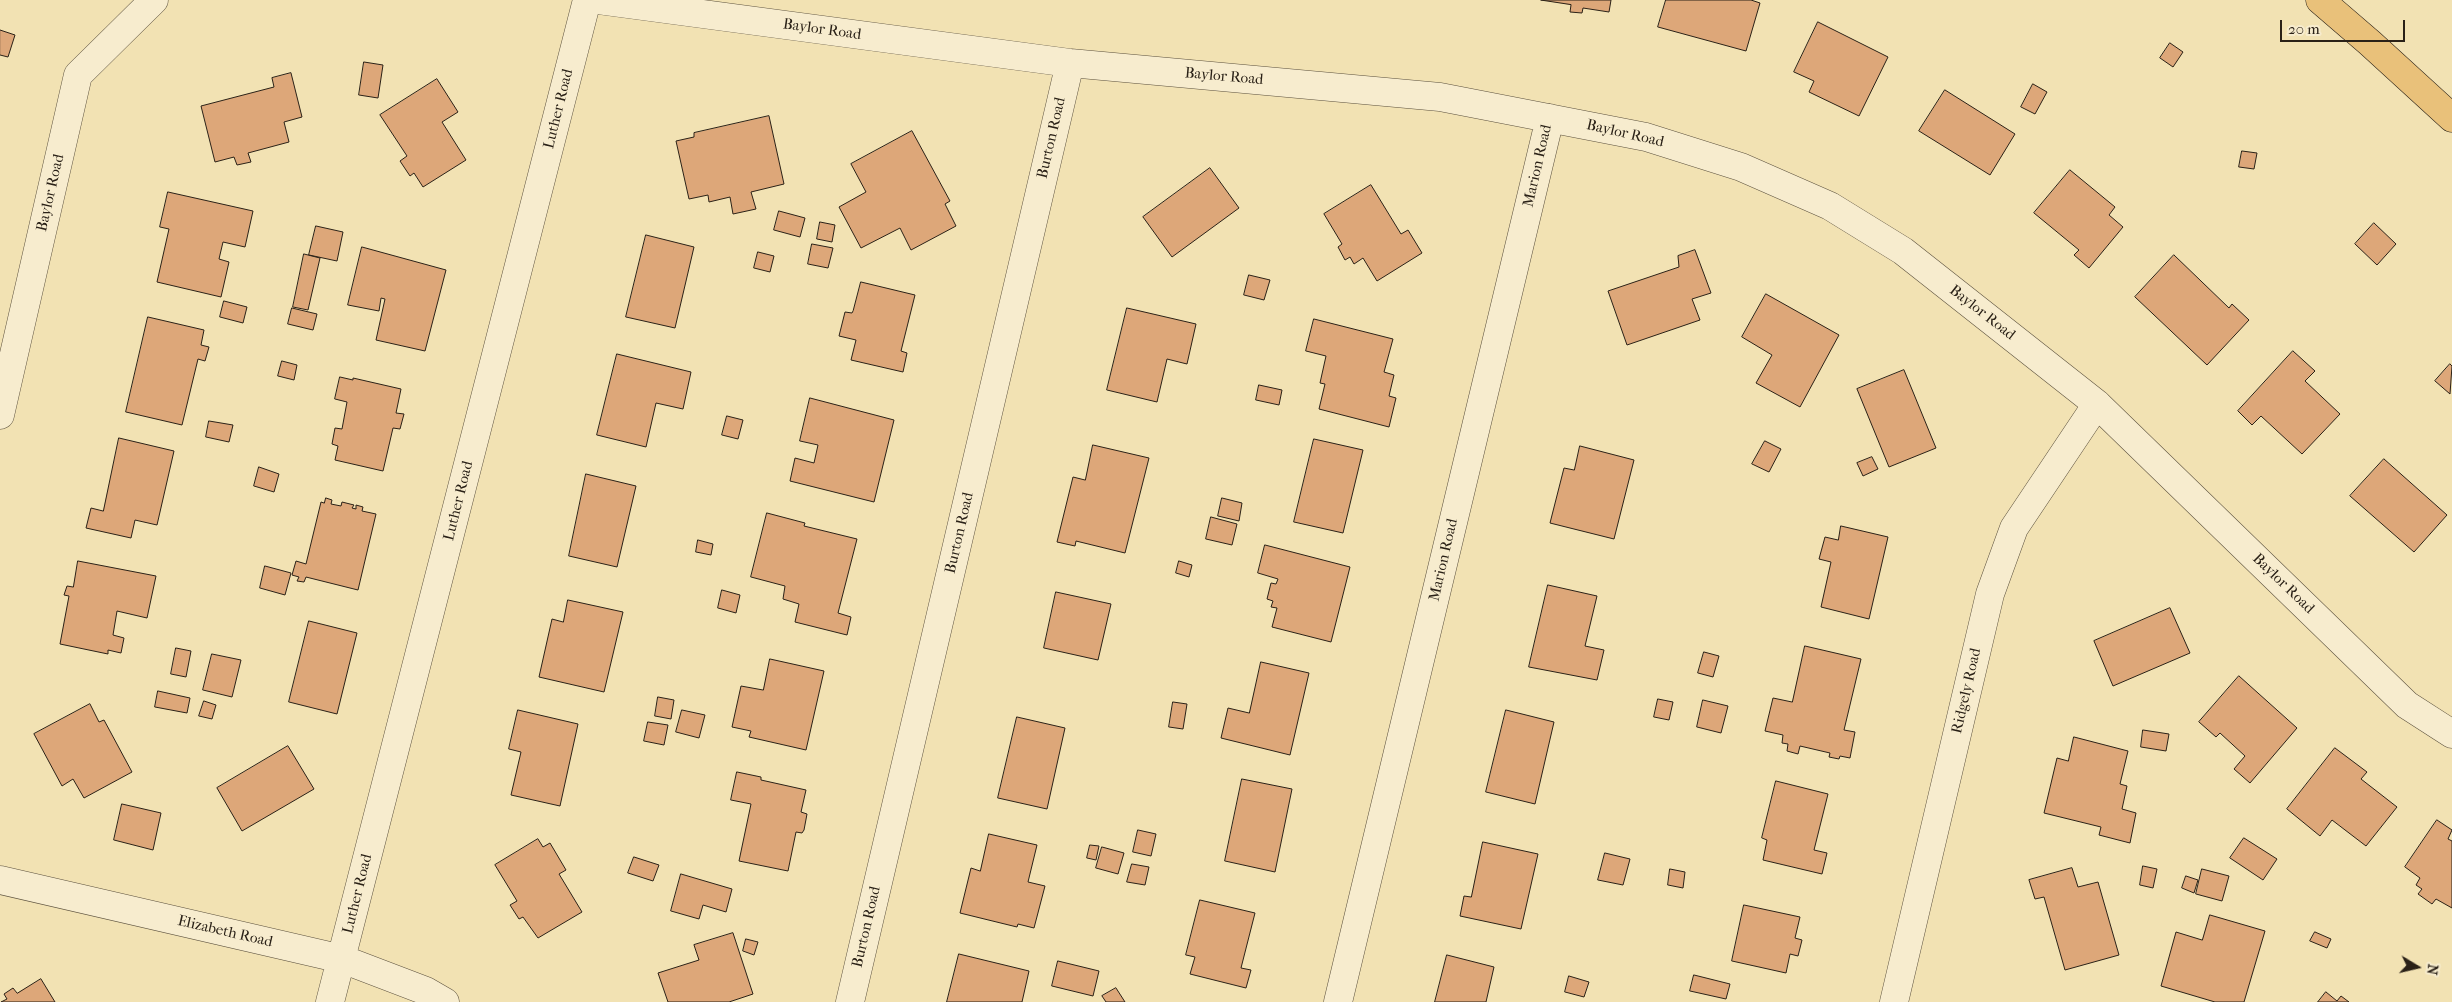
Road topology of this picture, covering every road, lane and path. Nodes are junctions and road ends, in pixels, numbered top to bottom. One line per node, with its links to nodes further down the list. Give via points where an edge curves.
1 (154, 0): 9 (street, Baylor Road, via 78,75)
2 (586, 0): 12 (street, Luther Road)
3 (598, 0): 5 (street, Baylor Road)
4 (2320, 0): 7 (highway)
5 (1070, 63): 6 (street, Baylor Road, via 1440,97); 15 (street, Burton Road)
6 (1550, 118): 8 (street, Baylor Road, via 1646,137 1741,167 1830,206 1903,251); 16 (street, Marion Road)
7 (2452, 118)
8 (2097, 404): 10 (street, Baylor Road, via 2407,705); 17 (street, Ridgely Road, via 2014,528 1990,594)
9 (0, 415)
10 (2452, 734)
11 (0, 880): 12 (street, Elizabeth Road)
12 (342, 958): 13 (street, Luther Road); 14 (street, Elizabeth Road, via 426,991)
13 (330, 1002)
14 (445, 1002)
15 (850, 1002)
16 (1338, 1002)
17 (1894, 1002)

